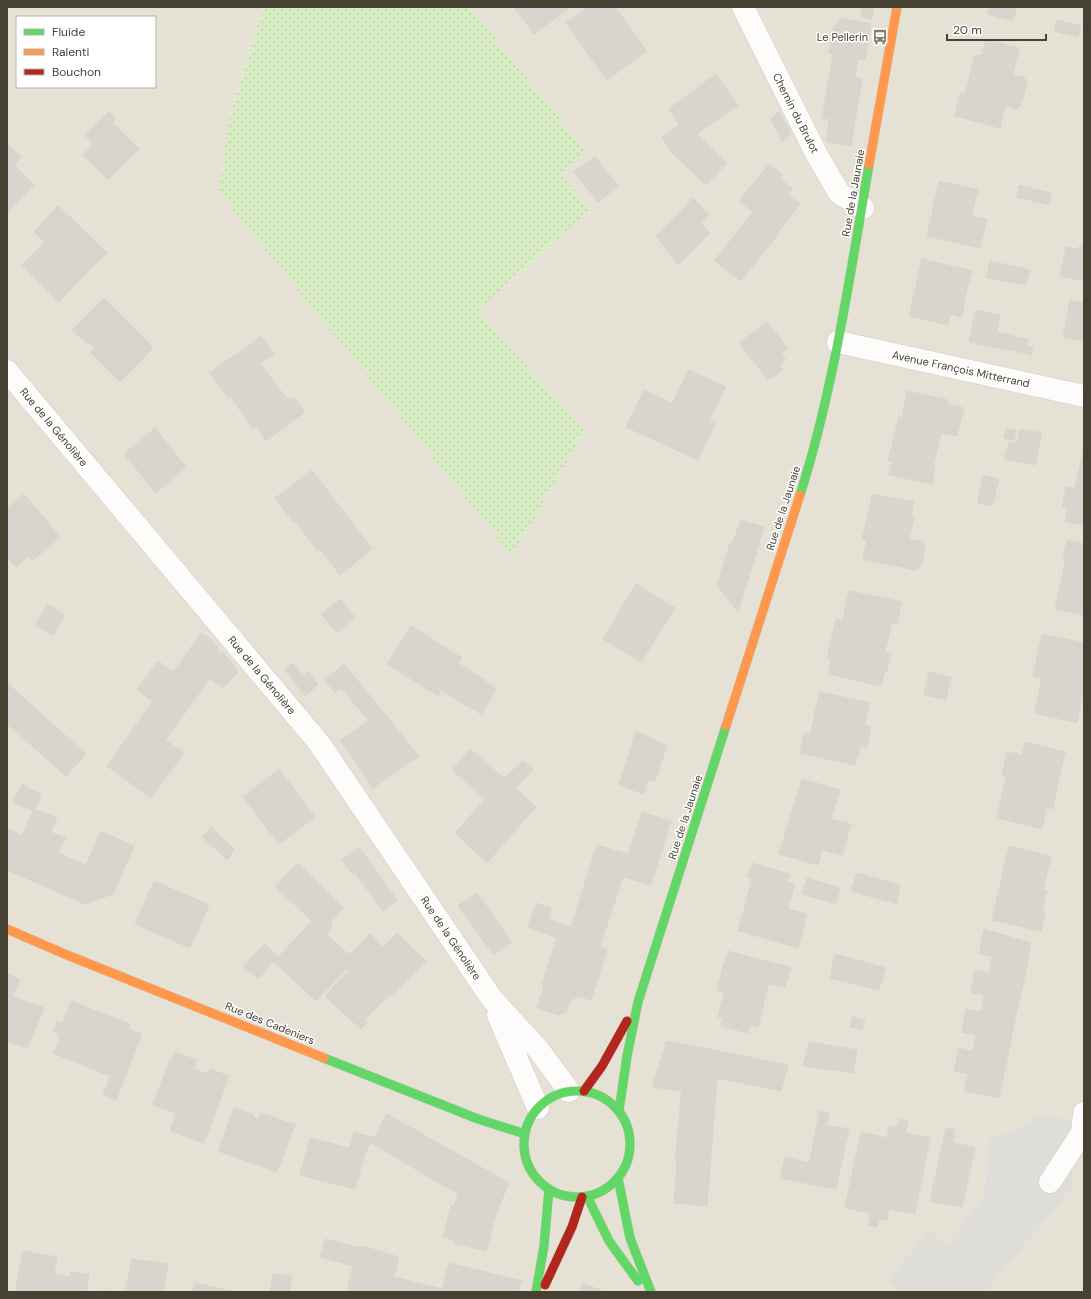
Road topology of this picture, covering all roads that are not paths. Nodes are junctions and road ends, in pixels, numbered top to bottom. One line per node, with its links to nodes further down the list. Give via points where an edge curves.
1 (743, 7): 3 (street, Chemin du Brulot, via 817,155 839,193)
2 (898, 7): 3 (main road, Rue de la Jaunaie)
3 (862, 208): 4 (main road, Rue de la Jaunaie)
4 (838, 342): 6 (street, Avenue François Mitterrand); 9 (main road, Rue de la Jaunaie, via 811,461)
5 (7, 371): 8 (street, Rue de la Génolière, via 319,743)
6 (1084, 396)
7 (7, 929): 14 (main road, Rue des Cadeniers, via 478,1119)
8 (492, 999): 10 (street, Rue de la Génolière); 11 (street, Rue de la Génolière)
9 (638, 1002): 10 (main road, Rue de la Jaunaie, via 602,1066); 12 (main road, Rue de la Jaunaie)
10 (576, 1091): 11 (main road, via 552,1097); 12 (main road, via 597,1094)
11 (538, 1108): 14 (main road)
12 (619, 1111): 15 (main road, via 630,1137 630,1152 626,1166)
13 (1084, 1113): 16 (street, via 1082,1133)
14 (525, 1134): 17 (main road, via 524,1149 528,1165)
15 (618, 1178): 18 (main road, via 599,1193); 22 (main road, via 630,1238)
16 (1050, 1182)
17 (549, 1189): 18 (main road, via 565,1196); 19 (main road, via 544,1246)
18 (584, 1197): 20 (main road); 21 (main road, via 609,1241)
19 (536, 1292)
20 (542, 1292)
21 (646, 1292)
22 (651, 1292)

